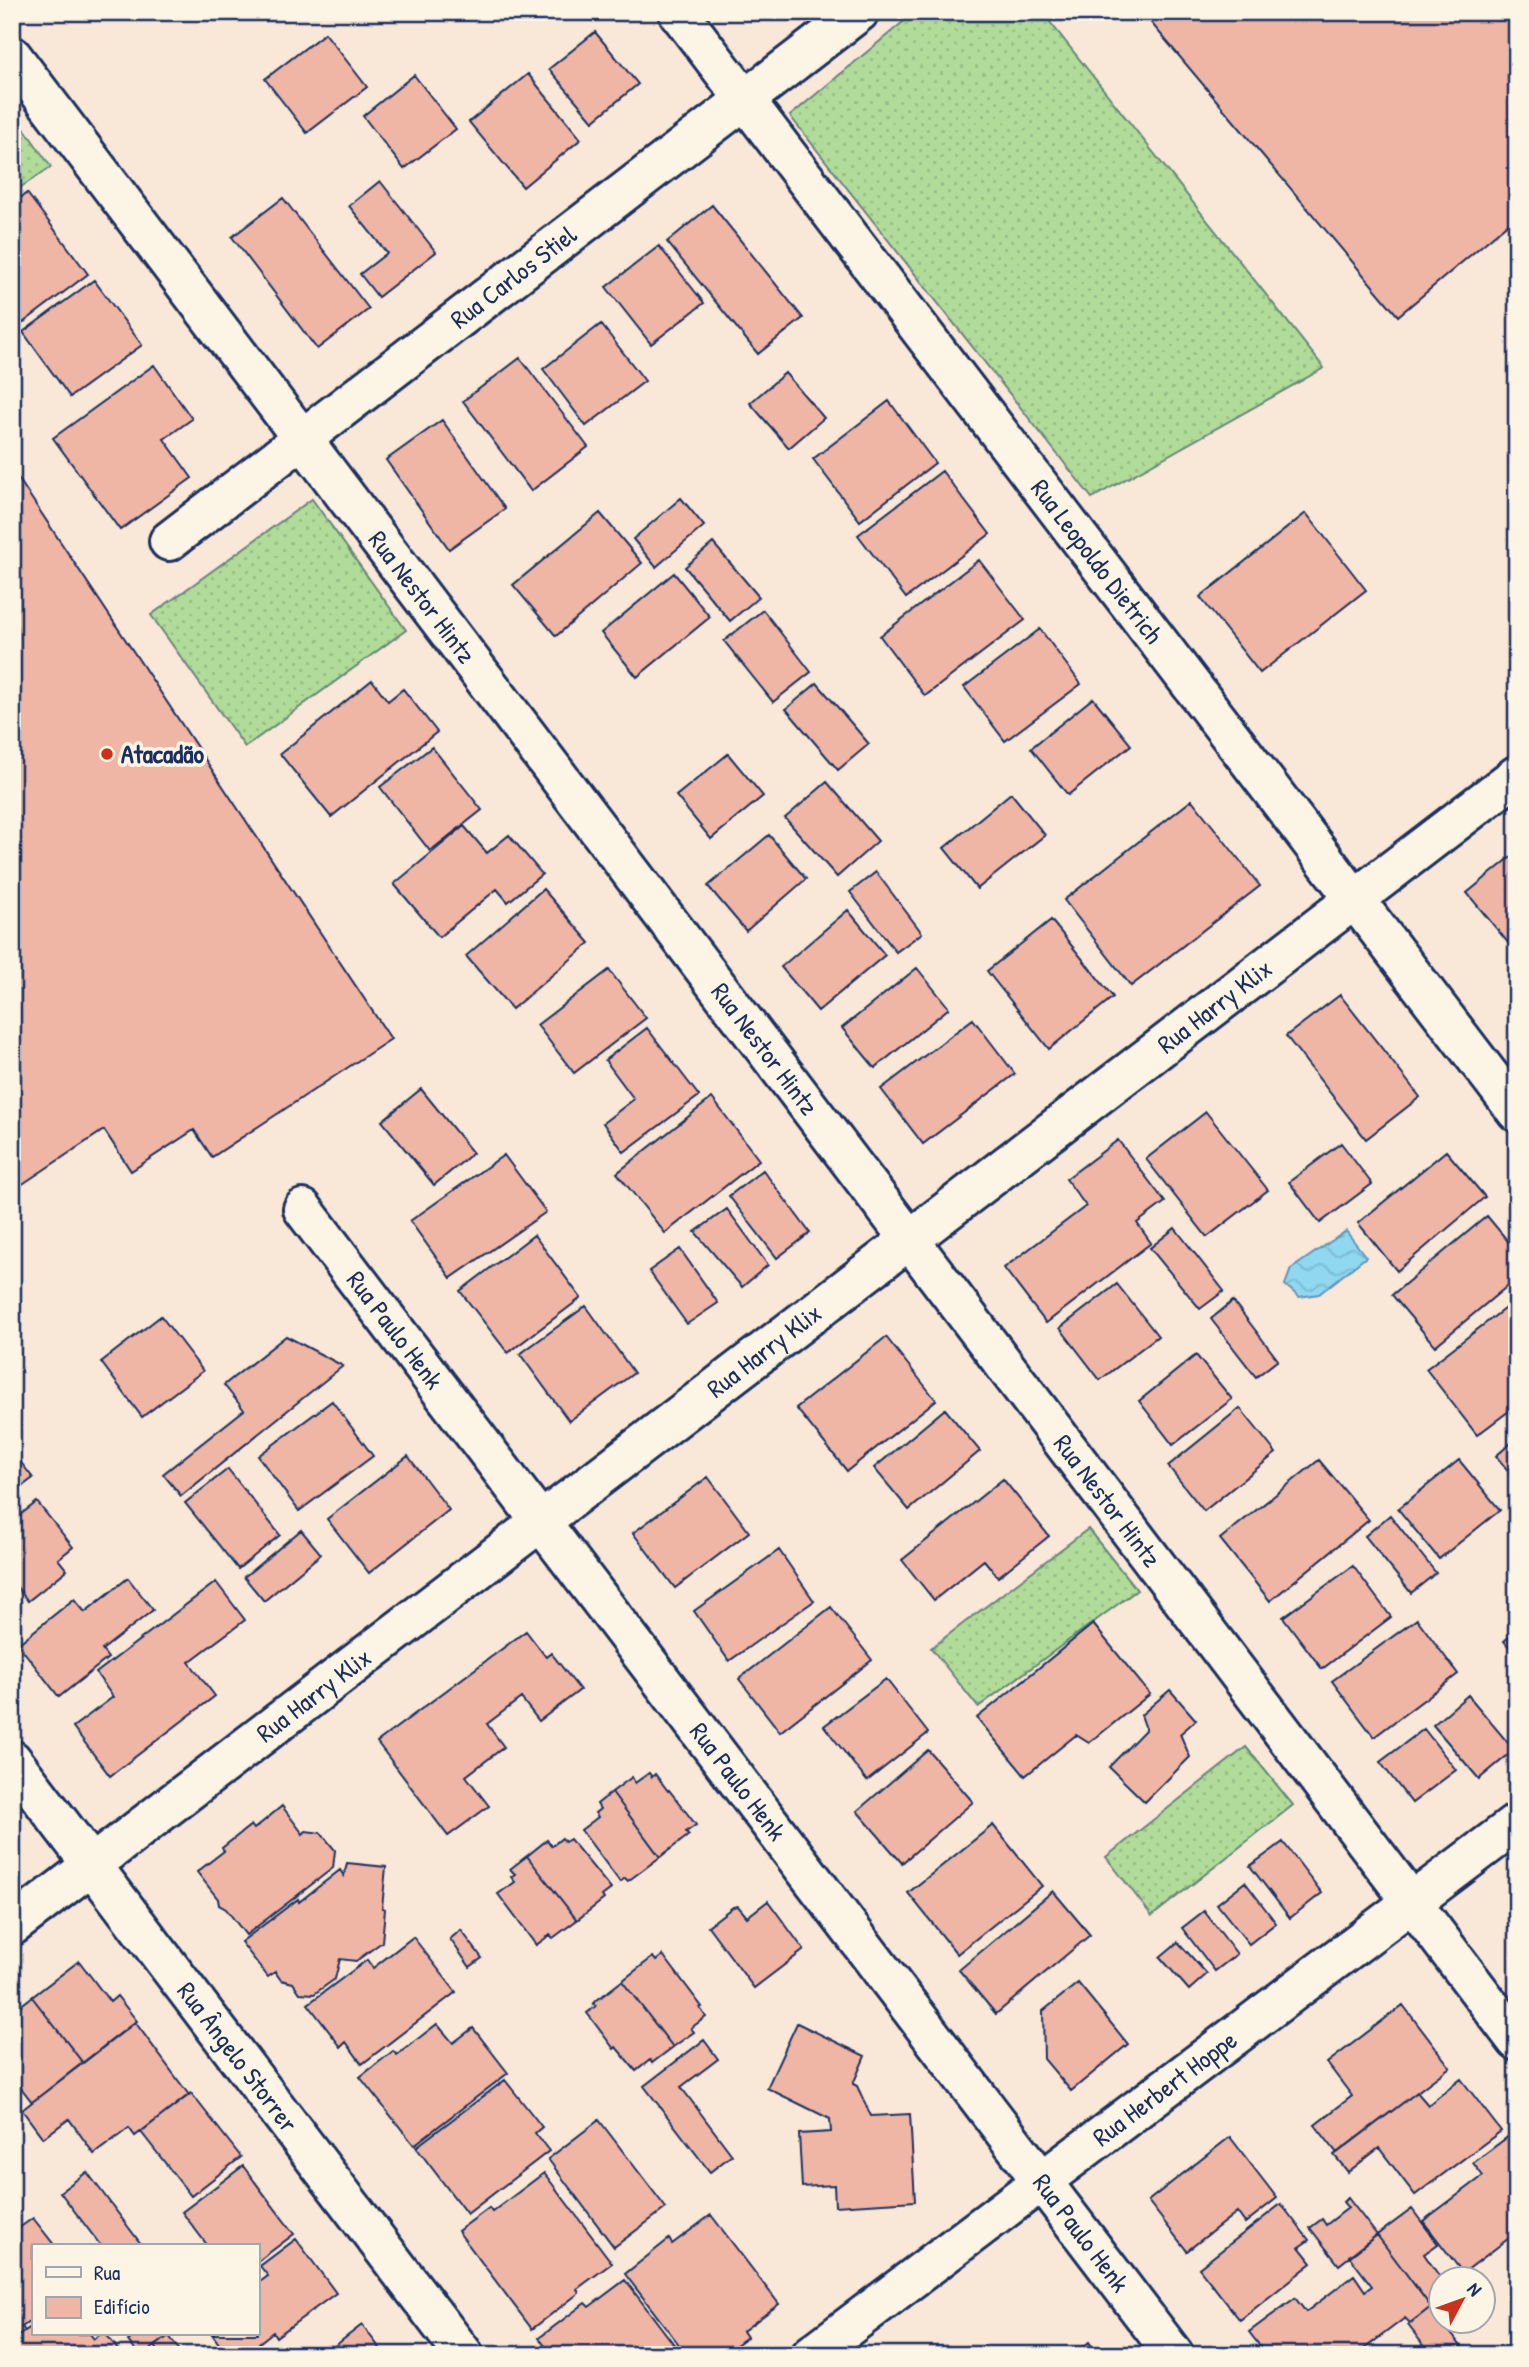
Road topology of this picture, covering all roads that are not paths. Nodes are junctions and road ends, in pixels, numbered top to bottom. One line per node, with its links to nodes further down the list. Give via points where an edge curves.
1 (678, 12): 4 (street, Rua Leopoldo Dietrich)
2 (859, 12): 4 (street, Rua Carlos Stiel)
3 (12, 56): 5 (street, Rua Nestor Hintz)
4 (745, 100): 5 (street, Rua Carlos Stiel); 8 (street, Rua Leopoldo Dietrich)
5 (302, 438): 6 (street, Rua Carlos Stiel); 11 (street, Rua Nestor Hintz)
6 (169, 541)
7 (1517, 775): 8 (street, Rua Harry Klix)
8 (1355, 899): 9 (street, Rua Leopoldo Dietrich); 11 (street, Rua Harry Klix)
9 (1517, 1112)
10 (303, 1209): 12 (street, Rua Paulo Henk)
11 (909, 1239): 12 (street, Rua Harry Klix); 16 (street, Rua Nestor Hintz)
12 (541, 1521): 15 (street, Rua Harry Klix); 19 (street, Rua Paulo Henk)
13 (12, 1760): 15 (street, Rua Ângelo Storrer)
14 (1517, 1823): 16 (street, Rua Herbert Hoppe)
15 (92, 1865): 17 (street, Rua Harry Klix); 20 (street, Rua Ângelo Storrer)
16 (1412, 1903): 18 (street, Rua Nestor Hintz); 19 (street, Rua Herbert Hoppe)
17 (12, 1926)
18 (1517, 2041)
19 (1042, 2181): 21 (street, Rua Herbert Hoppe); 22 (street, Rua Paulo Henk)
20 (464, 2355)
21 (811, 2355)
22 (1174, 2355)

